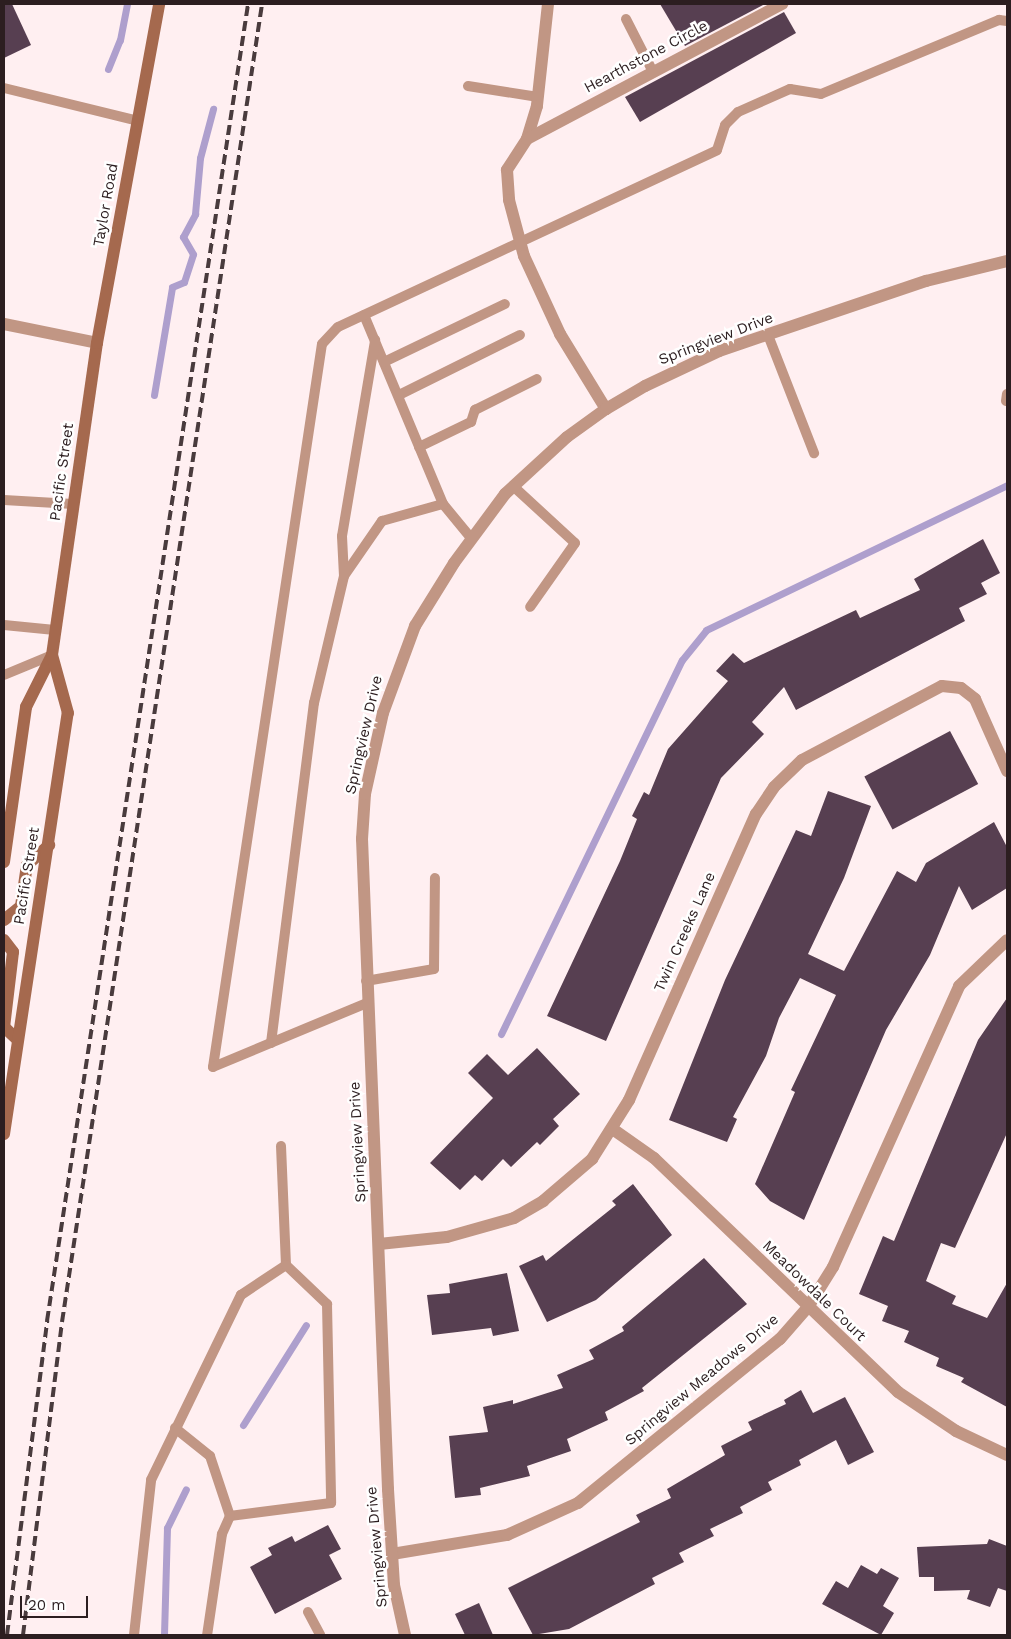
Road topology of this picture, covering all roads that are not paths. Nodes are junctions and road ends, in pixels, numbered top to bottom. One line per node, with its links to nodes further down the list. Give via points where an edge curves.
1 (159, 4): 10 (main road, Taylor Road)
2 (548, 4): 9 (street, Hearthstone Circle)
3 (782, 4): 6 (street, Hearthstone Circle)
4 (626, 19): 6 (lane)
5 (1007, 21): 12 (lane, via 998,20 820,94 790,89 738,112 725,125 717,150)
6 (652, 72): 11 (street, Hearthstone Circle)
7 (468, 86): 9 (lane)
8 (4, 88): 10 (lane)
9 (538, 97): 11 (street, Hearthstone Circle)
10 (138, 121): 20 (main road, Taylor Road)
11 (527, 139): 12 (street, Hearthstone Circle, via 507,170)
12 (520, 242): 15 (lane); 24 (street, Hearthstone Circle, via 560,334)
13 (1007, 261): 18 (street, Springview Drive, via 926,281)
14 (505, 304): 21 (lane)
15 (364, 315): 19 (lane); 49 (lane, via 338,327 322,344 213,1067)
16 (4, 324): 20 (street)
17 (520, 335): 23 (lane)
18 (768, 335): 24 (street, Springview Drive, via 682,367); 27 (lane)
19 (375, 340): 21 (lane); 33 (lane, via 342,536)
20 (98, 343): 25 (main road, Taylor Road)
21 (384, 362): 23 (lane)
22 (537, 379): 26 (lane, via 475,410 471,422)
23 (399, 395): 26 (lane)
24 (606, 410): 28 (street, Springview Drive, via 567,437)
25 (87, 412): 30 (main road, Pacific Street)
26 (419, 447): 31 (lane)
27 (814, 452)
28 (513, 486): 32 (street, Springview Drive); 34 (lane, via 575,543)
29 (4, 500): 30 (lane)
30 (73, 504): 36 (main road, Pacific Street)
31 (443, 504): 32 (lane); 33 (lane, via 382,521)
32 (471, 538): 46 (street, Springview Drive, via 416,626 395,673 373,754 362,839)
33 (344, 576): 49 (lane, via 314,703)
34 (530, 607)
35 (4, 626): 36 (lane)
36 (55, 630): 37 (main road, Pacific Street)
37 (52, 655): 38 (lane); 40 (main road, Pacific Street, via 68,713); 41 (main road, Pacific Street, via 26,707)
38 (4, 675)
39 (1007, 770): 50 (street, Twin Creeks Lane, via 975,699 961,688 942,686 802,760 774,787 752,821)
40 (48, 845): 43 (main road, via 27,864 21,906); 48 (main road, Pacific Street)
41 (4, 862)
42 (435, 878): 46 (lane, via 434,969)
43 (4, 920)
44 (4, 940): 48 (main road, via 13,952 4,1027)
45 (1007, 940): 55 (street, Springview Meadows Drive, via 959,986 832,1267)
46 (366, 981): 47 (street, Springview Drive)
47 (367, 1003): 49 (lane); 53 (street, Springview Drive)
48 (17, 1039): 51 (main road, Pacific Street)
49 (271, 1043)
50 (614, 1130): 53 (street, Twin Creeks Lane, via 570,1180 514,1218 447,1237); 55 (street, Meadowdale Court, via 654,1158)
51 (4, 1134)
52 (281, 1146): 54 (lane)
53 (379, 1244): 59 (street, Springview Drive)
54 (286, 1265): 56 (lane, via 241,1295); 58 (lane, via 328,1304 331,1503)
55 (808, 1307): 57 (street, Meadowdale Court, via 898,1392 956,1431); 59 (street, Springview Meadows Drive, via 780,1339 578,1503 507,1535)
56 (175, 1428): 58 (lane, via 210,1456); 61 (lane, via 151,1480)
57 (1007, 1455)
58 (230, 1516): 62 (lane, via 222,1534)
59 (392, 1554): 64 (street, Springview Drive)
60 (308, 1612): 63 (lane)
61 (134, 1635)
62 (207, 1635)
63 (320, 1635)
64 (405, 1635)

